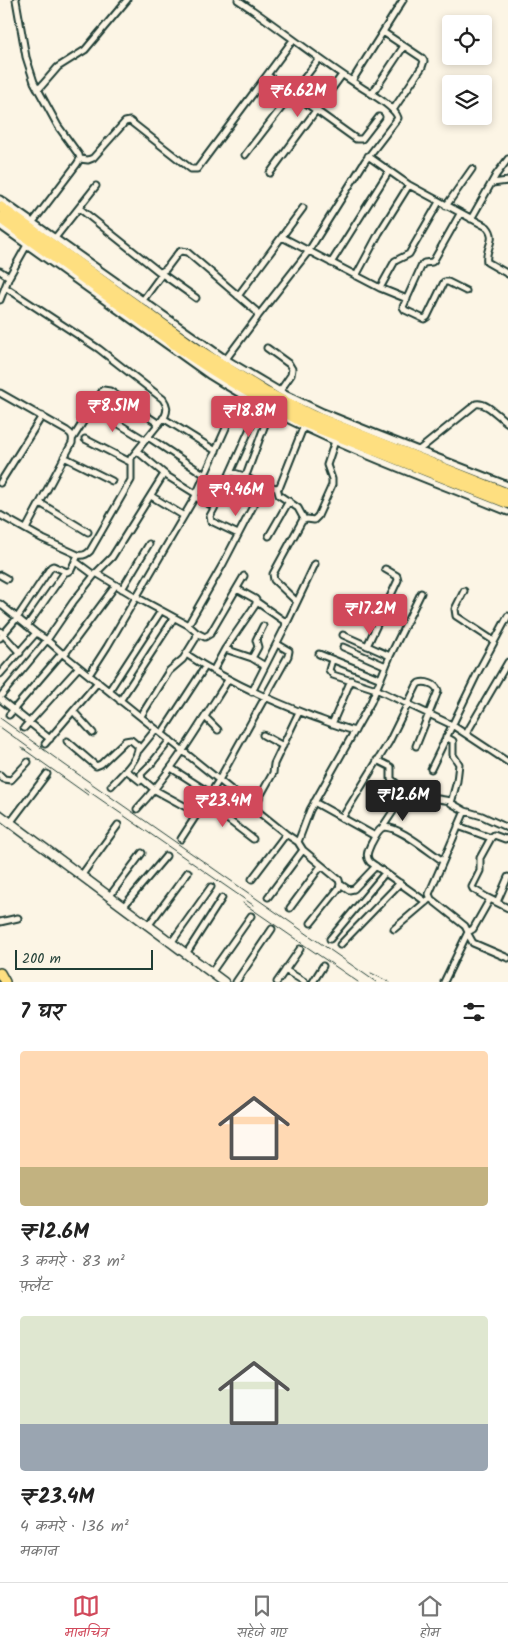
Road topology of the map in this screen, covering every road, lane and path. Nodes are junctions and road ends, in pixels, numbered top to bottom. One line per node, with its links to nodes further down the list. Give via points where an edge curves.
1 (16, 0): 12 (street, via 26,57)
2 (127, 0): 12 (street, via 85,50 58,67)
3 (238, 0): 6 (street)
4 (403, 0): 5 (street)
5 (383, 32): 7 (street); 11 (street)
6 (293, 40): 8 (street); 9 (street)
7 (404, 46): 14 (street); 15 (street, via 422,58 423,63)
8 (319, 59): 10 (street); 13 (street)
9 (267, 75): 13 (street); 20 (street, via 197,169 191,169 130,121 125,122 93,158)
10 (342, 75): 11 (street); 16 (street)
11 (352, 81): 14 (street)
12 (38, 90): 20 (street)
13 (292, 93): 16 (street); 18 (street)
14 (372, 94): 15 (street)
15 (393, 110): 19 (street, via 398,120)
16 (317, 111): 17 (street, via 359,140); 24 (street)
17 (379, 117)
18 (245, 155)
19 (368, 156): 23 (street); 43 (street)
20 (80, 159): 38 (street)
21 (508, 159): 26 (street)
22 (472, 169): 31 (street)
23 (389, 171): 27 (street); 44 (street)
24 (270, 172)
25 (508, 181): 26 (street)
26 (492, 183): 37 (street)
27 (409, 185): 30 (street); 48 (street)
28 (96, 186): 33 (street)
29 (0, 198): 38 (street)
30 (439, 202): 31 (street); 51 (street, via 410,254 395,261)
31 (446, 206): 35 (street)
32 (0, 207): 90 (highway, via 197,349 265,392 313,416)
33 (79, 208): 41 (street); 46 (street)
34 (303, 208): 40 (street)
35 (460, 214): 37 (street); 55 (street, via 434,260 422,265)
36 (0, 218): 95 (highway, via 187,353 275,407 303,422)
37 (471, 219): 47 (street, via 487,227 491,233 487,262)
38 (32, 222): 41 (street)
39 (0, 226): 42 (street)
40 (282, 237): 43 (street); 53 (street)
41 (55, 238): 57 (street)
42 (27, 245): 49 (street); 63 (street, via 210,376)
43 (308, 252): 44 (street); 58 (street)
44 (332, 263): 48 (street)
45 (0, 271): 49 (street)
46 (160, 272): 53 (street, via 184,251); 54 (street); 57 (street)
47 (508, 274)
48 (356, 276): 51 (street)
49 (9, 277): 50 (street)
50 (6, 287): 56 (street); 67 (street, via 99,349 163,399 167,411)
51 (380, 288): 55 (street)
52 (466, 291): 55 (street, via 444,282 424,319 404,309)
53 (238, 296): 58 (street)
54 (196, 298)
55 (407, 299)
56 (0, 300)
57 (143, 300): 60 (street)
58 (258, 316): 60 (street)
59 (267, 348): 61 (street, via 292,369)
60 (226, 359): 61 (street)
61 (280, 391): 76 (street, via 323,412)
62 (0, 393): 66 (street)
63 (260, 406): 65 (street); 81 (street)
64 (91, 408): 70 (street, via 100,392 106,390); 72 (street); 74 (street)
65 (270, 411): 71 (street); 84 (street)
66 (42, 416): 72 (street); 86 (street)
67 (163, 418): 70 (street); 78 (street)
68 (230, 419): 78 (street)
69 (508, 423): 76 (street, via 479,403)
70 (159, 424): 74 (street)
71 (303, 428): 75 (street); 89 (street)
72 (73, 438): 79 (street)
73 (85, 439): 80 (street)
74 (146, 439): 77 (street); 83 (street)
75 (335, 441): 97 (street); 100 (street, via 327,465 332,485 317,519)
76 (419, 450): 87 (street)
77 (136, 451): 80 (street); 82 (street)
78 (216, 451): 83 (street)
79 (64, 457): 85 (street); 94 (street)
80 (130, 462): 106 (street, via 132,473 128,485 90,551)
81 (231, 472): 84 (street); 96 (street)
82 (164, 474): 91 (street); 92 (street)
83 (205, 475): 91 (street)
84 (244, 476): 88 (street)
85 (112, 481)
86 (0, 483)
87 (508, 485)
88 (263, 487): 89 (street); 103 (street)
89 (277, 488): 93 (street, via 279,494)
90 (508, 494)
91 (196, 495): 96 (street, via 211,505); 99 (street)
92 (150, 496): 99 (street); 110 (street, via 112,558)
93 (289, 501): 100 (street, via 298,508); 104 (street)
94 (40, 503): 101 (street); 102 (street)
95 (508, 503)
96 (216, 504): 103 (street, via 211,521)
97 (508, 512)
98 (0, 515): 101 (street)
99 (184, 516): 119 (street)
100 (304, 520): 121 (street, via 273,577)
101 (26, 529): 106 (street)
102 (88, 532)
103 (238, 534): 127 (street)
104 (269, 536)
105 (149, 544): 115 (street)
106 (77, 558): 109 (street, via 70,570); 110 (street)
107 (315, 564): 121 (street)
108 (385, 570): 138 (street, via 398,580)
109 (64, 572): 125 (street, via 51,567); 129 (street)
110 (95, 574): 114 (street); 135 (street)
111 (0, 575): 113 (street)
112 (244, 576): 116 (street)
113 (6, 579)
114 (116, 585): 115 (street); 142 (street)
115 (122, 589): 119 (street)
116 (237, 589): 120 (street); 131 (street, via 210,634 205,637)
117 (464, 591): 136 (street, via 455,609 456,616)
118 (421, 593): 145 (street)
119 (136, 597): 123 (street); 155 (street)
120 (257, 602): 128 (street); 140 (street)
121 (297, 602): 128 (street)
122 (0, 604): 125 (street)
123 (161, 611): 126 (street); 161 (street)
124 (508, 616): 136 (street)
125 (17, 618): 129 (street); 133 (street)
126 (174, 618): 127 (street); 165 (street)
127 (188, 625): 131 (street)
128 (286, 625): 137 (street)
129 (27, 626): 132 (street)
130 (263, 626): 146 (street)
131 (197, 632): 143 (street)
132 (36, 633): 135 (street); 141 (street)
133 (1, 634): 141 (street)
134 (343, 636): 138 (street)
135 (47, 640): 142 (street); 164 (street)
136 (494, 641): 176 (street)
137 (277, 644): 149 (street); 163 (street, via 289,653)
138 (367, 646): 145 (street)
139 (343, 647): 150 (street)
140 (225, 649): 146 (street); 153 (street)
141 (20, 653): 154 (street)
142 (63, 654): 151 (street); 167 (street)
143 (186, 654): 152 (street); 172 (street, via 169,671)
144 (319, 654): 147 (street)
145 (390, 656): 150 (street)
146 (252, 658): 149 (street)
147 (332, 660): 156 (street); 158 (street, via 330,673)
148 (508, 662): 183 (street)
149 (265, 666): 162 (street)
150 (386, 666): 156 (street)
151 (79, 667): 155 (street); 174 (street)
152 (205, 667): 153 (street); 182 (street)
153 (213, 671): 157 (street)
154 (0, 674)
155 (89, 675): 159 (street)
156 (381, 679): 160 (street)
157 (228, 680): 162 (street); 173 (street)
158 (350, 680): 160 (street); 175 (street)
159 (98, 682): 161 (street); 168 (street)
160 (376, 689): 166 (street); 180 (street)
161 (109, 691): 165 (street)
162 (252, 692): 163 (street)
163 (265, 697): 169 (street); 202 (street)
164 (0, 698): 167 (street)
165 (120, 701): 172 (street)
166 (409, 704): 170 (street); 170 (street, via 419,683 435,686 438,691); 194 (street)
167 (13, 709): 171 (street); 174 (street)
168 (73, 711): 181 (street); 186 (street)
169 (299, 712): 175 (street); 190 (street)
170 (429, 713): 176 (street); 191 (street)
171 (9, 715)
172 (141, 716): 178 (street)
173 (205, 717): 179 (street); 192 (street)
174 (29, 722): 177 (street); 186 (street)
175 (332, 724): 180 (street)
176 (452, 724): 183 (street); 185 (street)
177 (24, 728)
178 (156, 729): 182 (street); 193 (street)
179 (218, 730)
180 (355, 731): 210 (street)
181 (93, 732)
182 (162, 733): 187 (street)
183 (466, 734): 196 (street)
184 (263, 735): 190 (street)
185 (446, 737): 198 (street); 208 (street, via 453,740 453,755 459,764)
186 (50, 739): 189 (street)
187 (170, 740): 192 (street); 205 (street, via 141,774 142,779)
188 (67, 741): 193 (street, via 96,766 128,740 138,746)
189 (45, 744)
190 (283, 746): 211 (street, via 273,773)
191 (416, 746)
192 (183, 750): 197 (street); 202 (street)
193 (138, 751): 199 (street)
194 (377, 760): 207 (street, via 391,767 391,779); 216 (street)
195 (28, 762): 201 (street, via 11,780)
196 (508, 762)
197 (171, 768): 205 (street); 206 (street)
198 (431, 769)
199 (126, 770): 203 (street); 204 (street)
200 (47, 774): 217 (street)
201 (0, 775)
202 (219, 780): 206 (street); 211 (street)
203 (140, 781)
204 (111, 786)
205 (155, 790): 212 (street); 214 (street)
206 (210, 793): 209 (street)
207 (406, 794): 208 (street); 220 (street)
208 (451, 800): 213 (street)
209 (205, 802): 214 (street); 225 (street)
210 (314, 802): 216 (street); 228 (street)
211 (254, 807): 222 (street)
212 (136, 809)
213 (465, 811): 219 (street); 221 (street)
214 (197, 813): 224 (street)
215 (0, 815): 217 (street)
216 (342, 818): 223 (street)
217 (10, 823): 237 (street)
218 (118, 825): 237 (street)
219 (458, 826): 226 (street); 232 (street)
220 (382, 828): 223 (street); 232 (street, via 405,834)
221 (508, 828)
222 (286, 834): 228 (street); 239 (street)
223 (375, 836): 234 (street, via 367,858)
224 (181, 838)
225 (253, 838)
226 (491, 838): 227 (street, via 494,835); 247 (street, via 480,858 480,871 472,886)
227 (508, 838)
228 (298, 842): 229 (street)
229 (303, 850): 233 (street); 246 (street)
230 (142, 853): 244 (street)
231 (166, 856): 250 (street)
232 (443, 861): 243 (street)
233 (321, 866): 241 (street); 251 (street)
234 (376, 866): 236 (street); 241 (street, via 354,889 349,890)
235 (188, 872): 258 (street)
236 (385, 873): 240 (street); 257 (street)
237 (81, 876): 244 (street)
238 (508, 877): 249 (street)
239 (252, 879)
240 (400, 883): 248 (street); 261 (street)
241 (340, 884): 256 (street)
242 (212, 887): 264 (street)
243 (430, 896): 248 (street); 262 (street)
244 (109, 897): 250 (street)
245 (222, 898): 267 (street)
246 (268, 898)
247 (490, 899): 249 (street); 262 (street)
248 (426, 902): 260 (street)
249 (497, 902): 252 (street)
250 (123, 907): 258 (street)
251 (290, 908)
252 (508, 908)
253 (251, 916): 271 (street)
254 (18, 918): 255 (street)
255 (0, 922)
256 (311, 923)
257 (343, 923): 261 (street); 263 (street)
258 (148, 926): 264 (street)
259 (272, 929): 275 (street)
260 (394, 929)
261 (352, 932): 265 (street)
262 (468, 933): 268 (street, via 473,943); 279 (street)
263 (330, 939)
264 (171, 943): 267 (street)
265 (340, 945)
266 (300, 949): 270 (street)
267 (186, 954): 271 (street)
268 (508, 958)
269 (323, 966): 278 (street)
270 (286, 970): 276 (street); 277 (street)
271 (211, 973): 274 (street)
272 (0, 974): 273 (main road)
273 (5, 982)
274 (224, 982)
275 (236, 982)
276 (277, 982)
277 (304, 982)
278 (313, 982)
279 (444, 982)

